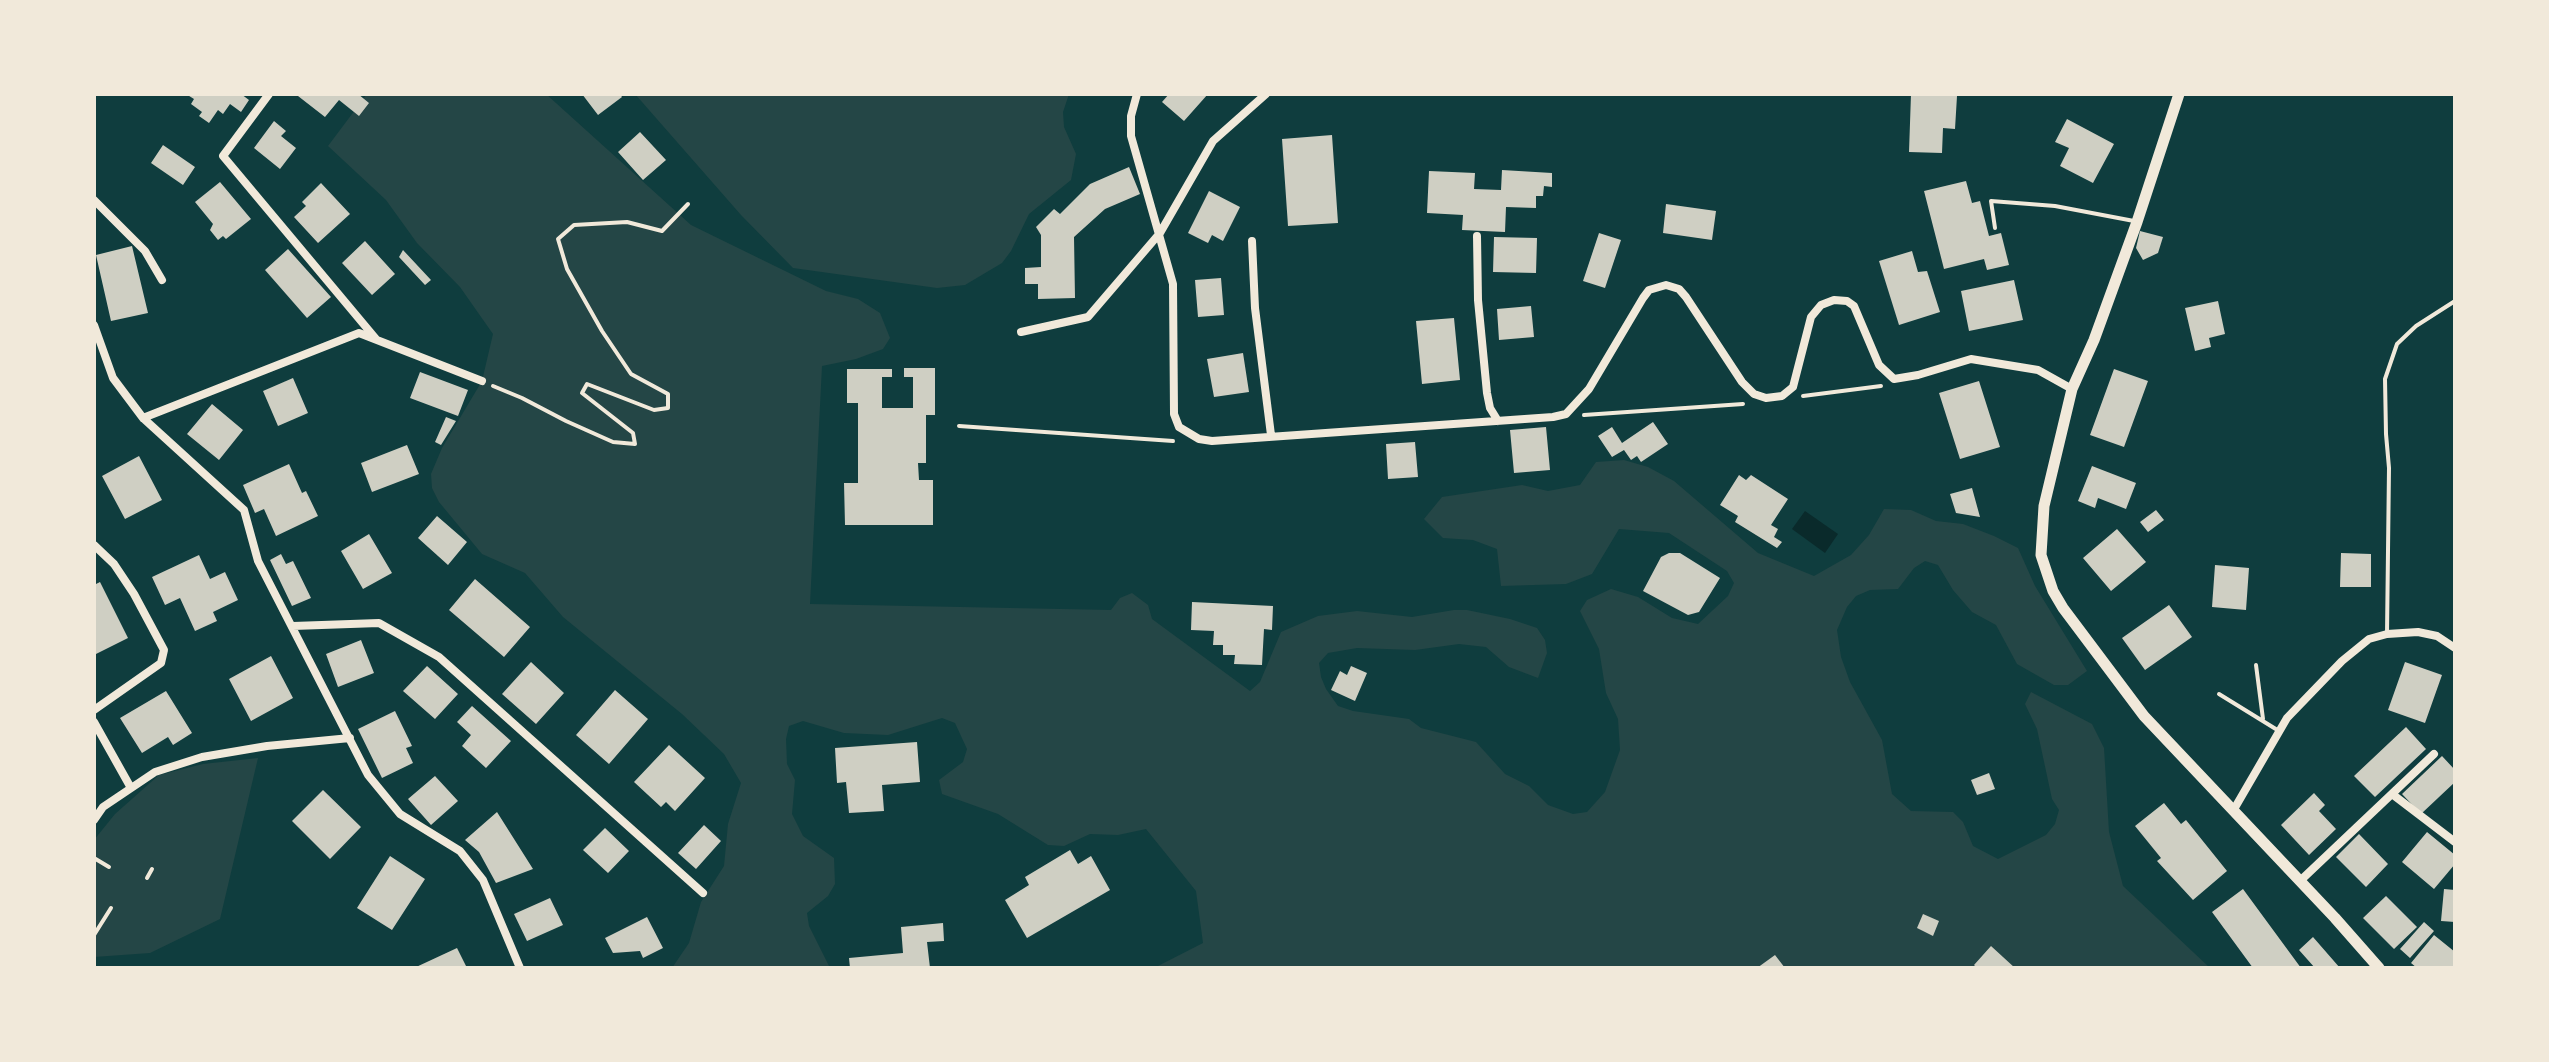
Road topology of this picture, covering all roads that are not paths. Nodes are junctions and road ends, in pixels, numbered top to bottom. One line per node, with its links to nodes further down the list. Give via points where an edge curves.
1 (269, 94): 15 (street, via 223,156)
2 (1137, 94): 8 (street, via 1131,136)
3 (1266, 94): 8 (street, via 1213,141)
4 (2179, 94): 6 (street)
5 (94, 200): 11 (street, via 145,251)
6 (2137, 222): 7 (lane, via 2055,206 1991,201); 17 (street)
7 (1995, 228)
8 (1160, 233): 14 (street, via 1088,317); 20 (street, via 1173,284 1174,414 1179,427 1212,441)
9 (1477, 236): 19 (street, via 1487,393)
10 (1252, 241): 20 (street)
11 (162, 280)
12 (2455, 301): 23 (lane, via 2397,344 2385,379)
13 (94, 325): 18 (street, via 113,378)
14 (1021, 332)
15 (377, 340): 16 (street); 18 (street, via 359,333)
16 (482, 381)
17 (2072, 389): 19 (street, via 2038,370 1971,359 1894,379 1879,365 1854,306 1834,300 1811,317 1789,392 1766,398 1742,382 1686,297 1666,285 1649,290 1589,389 1566,414); 35 (street, via 2044,506 2041,555 2046,573 2063,608 2144,716)
18 (143, 418): 22 (street, via 244,510 258,561)
19 (1498, 421): 20 (street)
20 (1271, 435)
21 (94, 545): 27 (street, via 128,584 164,650 161,663)
22 (293, 626): 31 (street); 39 (street, via 379,623 439,657)
23 (2387, 634): 24 (street, via 2418,632); 30 (street, via 2369,639 2342,661 2287,718)
24 (2455, 648)
25 (2256, 665): 28 (lane)
26 (2219, 694): 28 (lane)
27 (94, 710)
28 (2263, 719): 30 (lane)
29 (94, 722): 33 (street)
30 (2281, 732): 35 (street)
31 (350, 738): 33 (street, via 202,757 155,772); 40 (street, via 368,775 400,814 460,851 483,880)
32 (2434, 754): 34 (street)
33 (131, 788): 36 (street)
34 (2392, 794): 37 (street); 38 (street)
35 (2233, 811): 38 (street)
36 (94, 820)
37 (2455, 842)
38 (2300, 881): 41 (street)
39 (703, 893)
40 (520, 968)
41 (2379, 968)

